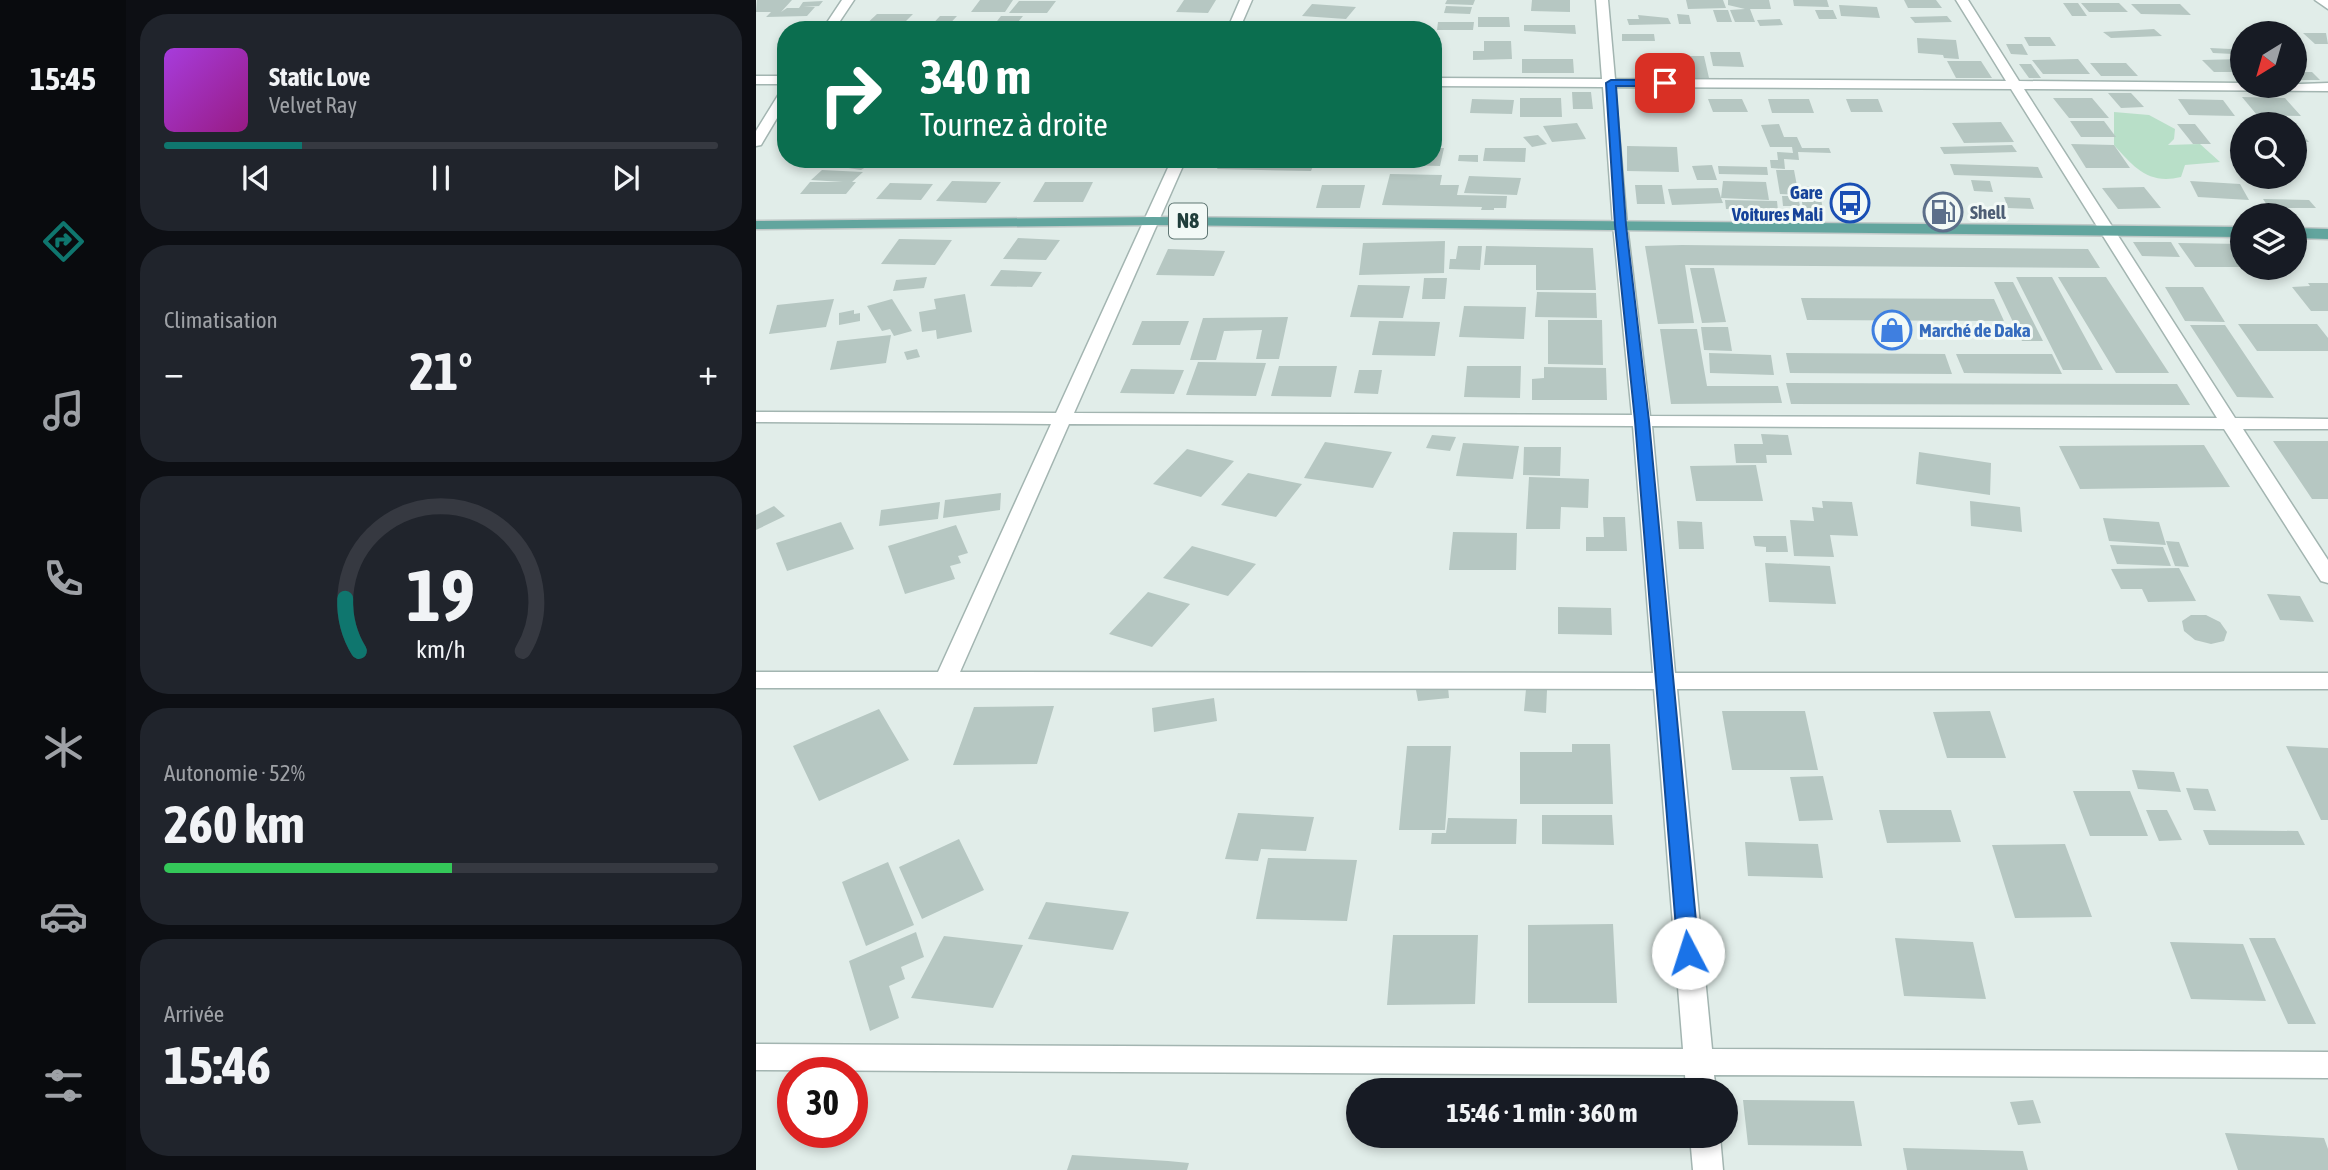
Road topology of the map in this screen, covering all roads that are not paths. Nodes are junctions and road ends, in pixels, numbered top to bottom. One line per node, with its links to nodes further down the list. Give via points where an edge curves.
1 (848, 0): 7 (street)
2 (1246, 0): 8 (street)
3 (1602, 0): 12 (street)
4 (1962, 0): 13 (street)
5 (2321, 0): 6 (street)
6 (2328, 6)
7 (834, 21)
8 (1237, 21)
9 (756, 80): 10 (street)
10 (777, 80)
11 (1442, 82): 12 (street)
12 (1611, 83): 13 (street); 20 (street)
13 (2015, 85): 14 (street); 21 (street)
14 (2328, 87)
15 (777, 107): 16 (street)
16 (756, 142)
17 (1175, 168): 18 (street)
18 (1153, 221): 19 (main road, N8); 20 (main road, N8); 26 (street)
19 (756, 225)
20 (1620, 225): 21 (main road, N8); 27 (street)
21 (2105, 230): 22 (main road, N8); 28 (street)
22 (2230, 233)
23 (2307, 233): 24 (main road)
24 (2328, 234)
25 (756, 417): 26 (street)
26 (1064, 419): 27 (street); 31 (street)
27 (1642, 421): 28 (street); 33 (street)
28 (2230, 423): 29 (street); 30 (street)
29 (2328, 424)
30 (2328, 576)
31 (946, 679): 32 (street); 33 (street)
32 (756, 680)
33 (1665, 681): 34 (street); 36 (street)
34 (2328, 681)
35 (756, 1057): 36 (street)
36 (1698, 1062): 37 (street); 38 (street)
37 (2328, 1065)
38 (1699, 1078)
39 (1706, 1148): 40 (street)
40 (1708, 1170)

